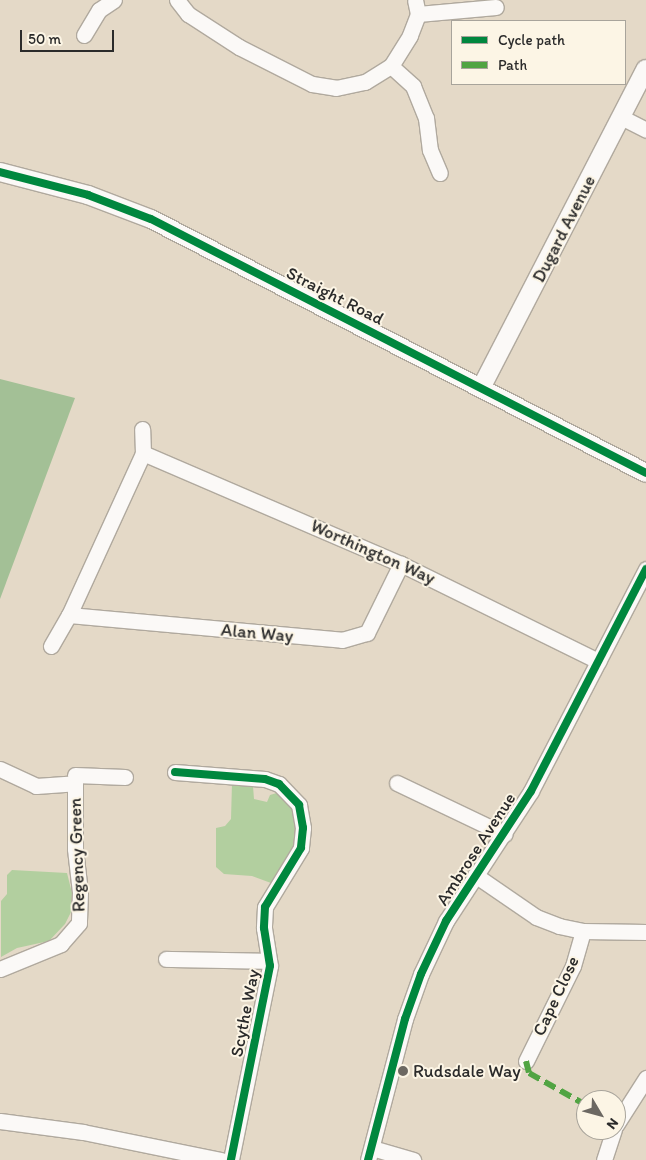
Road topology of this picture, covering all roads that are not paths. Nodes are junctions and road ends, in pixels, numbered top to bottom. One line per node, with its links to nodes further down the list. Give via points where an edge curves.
1 (114, 0): 5 (street, via 99,10)
2 (177, 0): 6 (street, via 188,14 239,47 312,84 336,88 365,82)
3 (416, 7): 4 (street); 6 (street, via 410,35)
4 (496, 7)
5 (84, 35)
6 (391, 66): 11 (street, via 413,86 426,118 430,150)
7 (646, 69): 8 (street, Dugard Avenue)
8 (621, 117): 9 (street); 12 (street, Dugard Avenue)
9 (646, 130)
10 (0, 172): 12 (street, Straight Road, via 88,195 151,219)
11 (440, 173)
12 (480, 388): 15 (street, Straight Road)
13 (142, 429): 14 (street)
14 (143, 453): 16 (street, Worthington Way); 18 (street)
15 (646, 473)
16 (401, 564): 18 (street, Alan Way, via 367,633 342,640); 20 (street, Worthington Way)
17 (646, 569): 20 (street, Ambrose Avenue)
18 (70, 615): 19 (street)
19 (51, 646)
20 (598, 660): 26 (street, Ambrose Avenue, via 531,791)
21 (0, 769): 23 (street, Regency Green, via 36,786)
22 (175, 772): 31 (street, Scythe Way, via 265,779 290,792 298,804 303,828 301,848 266,908 264,928)
23 (75, 774): 24 (street, Regency Green); 32 (street, Regency Green, via 79,923 61,944)
24 (125, 777)
25 (398, 783): 26 (street)
26 (504, 834): 27 (street, Ambrose Avenue)
27 (475, 875): 28 (street, via 536,917); 38 (street, Ambrose Avenue, via 446,921 421,974 405,1019)
28 (583, 931): 29 (street); 33 (street, Cape Close, via 573,966)
29 (646, 932)
30 (166, 959): 31 (street, Scythe Way)
31 (270, 961): 41 (street, Scythe Way)
32 (0, 969)
33 (526, 1061)
34 (646, 1078): 35 (street)
35 (626, 1109)
36 (0, 1121): 39 (street, via 83,1132)
37 (611, 1140): 43 (street)
38 (370, 1154): 42 (street)
39 (184, 1156): 40 (street)
40 (221, 1160)
41 (231, 1160)
42 (413, 1160)
43 (604, 1160)

